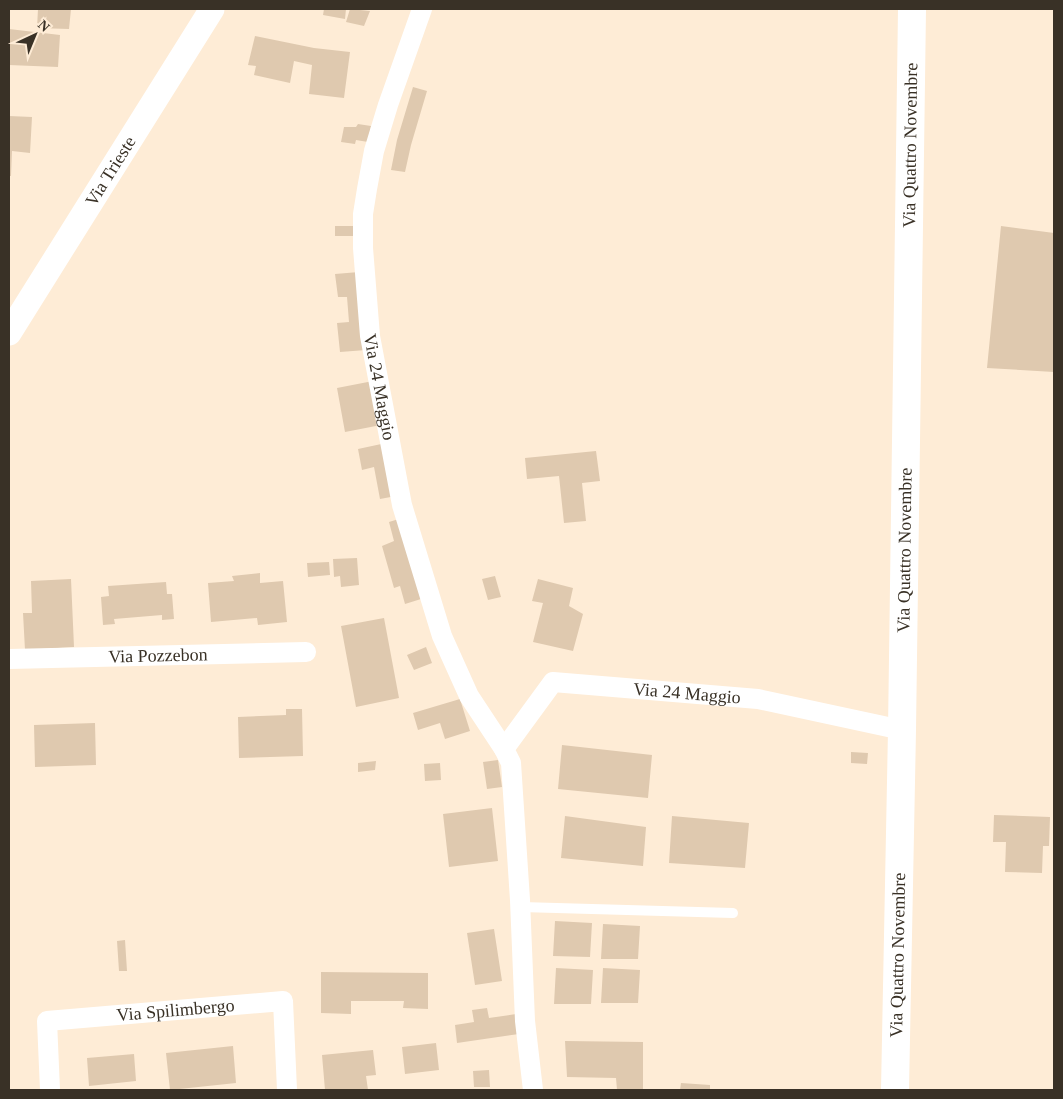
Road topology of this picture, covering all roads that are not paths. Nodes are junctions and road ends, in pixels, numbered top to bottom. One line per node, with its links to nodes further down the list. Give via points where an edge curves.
1 (212, 9): 4 (street, Via Trieste)
2 (422, 9): 8 (street, Via 24 Maggio, via 374,151 363,214 370,336 402,505 442,636 469,696)
3 (912, 9): 7 (main road, Via Quattro Novembre)
4 (9, 333)
5 (306, 652): 6 (street, Via Pozzebon)
6 (9, 659)
7 (902, 730): 8 (street, Via 24 Maggio, via 758,699 553,682); 14 (main road, Via Quattro Novembre)
8 (504, 749): 9 (street, Via 24 Maggio, via 511,763)
9 (521, 907): 10 (lane); 13 (street, Via 24 Maggio, via 525,1021)
10 (733, 913)
11 (50, 1090): 12 (street, Via Spilimbergo, via 47,1021 283,1001)
12 (287, 1090)
13 (533, 1090)
14 (895, 1090)

